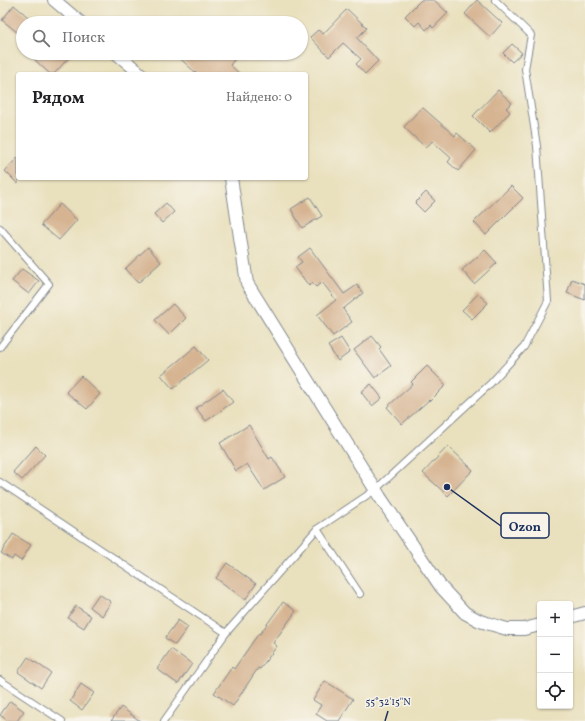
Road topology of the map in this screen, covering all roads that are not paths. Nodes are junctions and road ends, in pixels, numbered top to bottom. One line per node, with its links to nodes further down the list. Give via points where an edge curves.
1 (54, 0): 3 (street)
2 (495, 0): 10 (lane, via 531,35 525,69 537,146 548,301 524,347 490,384)
3 (73, 16)
4 (124, 60): 5 (street)
5 (139, 72)
6 (231, 180): 10 (street, via 247,283)
7 (0, 228): 8 (lane, via 49,284)
8 (0, 346)
9 (0, 482): 16 (lane)
10 (375, 490): 11 (lane); 15 (street, via 441,587 465,613 507,629)
11 (317, 529): 12 (lane); 16 (lane)
12 (360, 594)
13 (585, 614): 14 (street)
14 (573, 616)
15 (537, 626)
16 (226, 633): 19 (lane)
17 (0, 680): 18 (lane)
18 (62, 721)
19 (164, 721)

